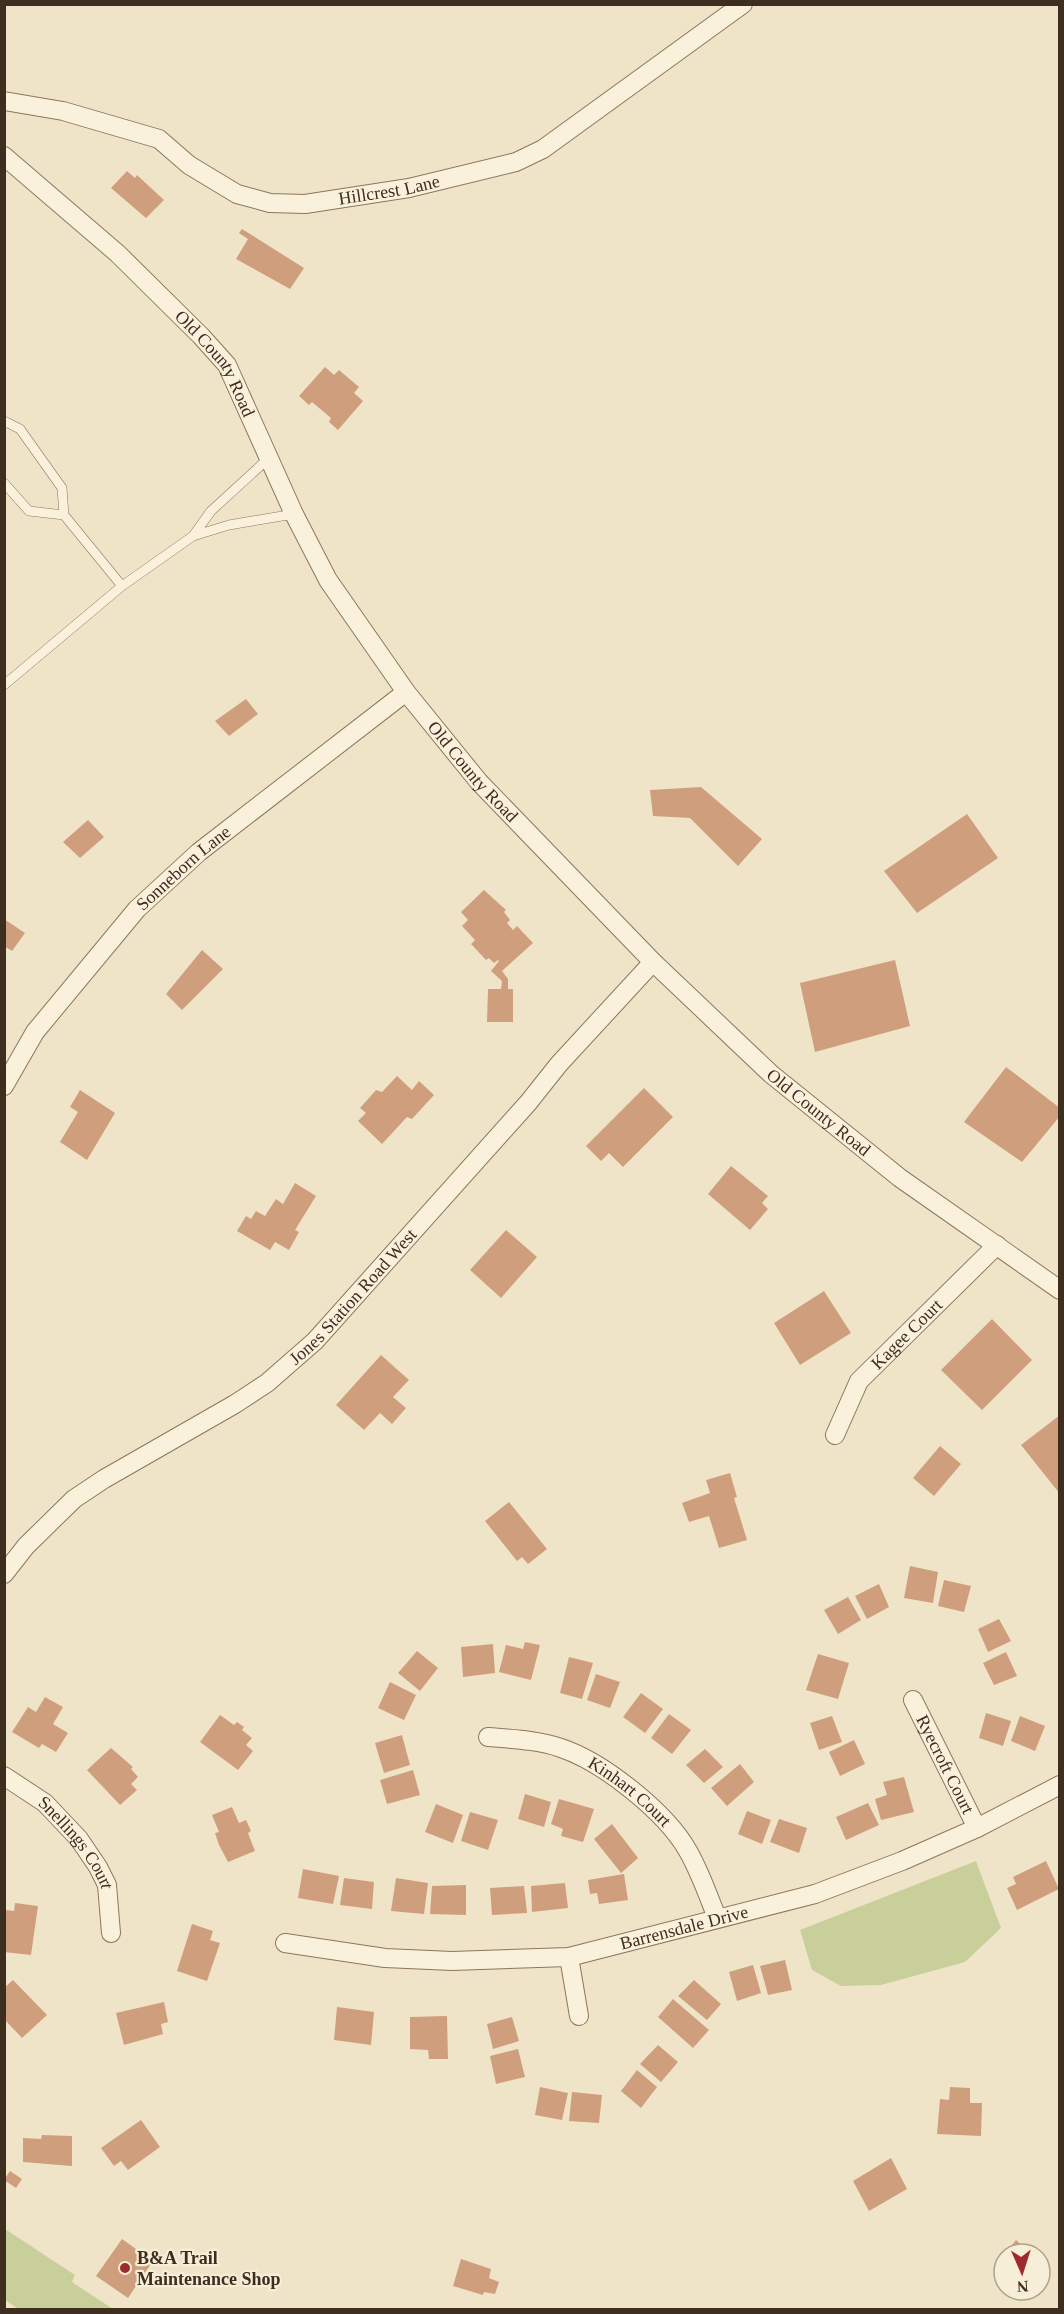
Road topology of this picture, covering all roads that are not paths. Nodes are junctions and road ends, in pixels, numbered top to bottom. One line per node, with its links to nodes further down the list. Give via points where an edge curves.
1 (743, 4): 2 (street, Hillcrest Lane, via 543,149 516,162 409,188 305,204 270,203 237,194 189,165 159,139 63,111)
2 (4, 101)
3 (4, 156): 5 (street, Old County Road, via 117,254 214,350 227,365)
4 (4, 421): 8 (lane, via 20,429 63,488)
5 (270, 457): 7 (street, Old County Road); 9 (lane, via 211,511)
6 (4, 483): 8 (lane, via 29,511)
7 (294, 513): 9 (lane); 12 (street, Old County Road, via 328,580)
8 (64, 515): 10 (lane)
9 (193, 536): 10 (lane)
10 (122, 586): 11 (lane)
11 (4, 685)
12 (406, 692): 13 (street, Old County Road, via 479,782); 14 (street, Sonneborn Lane, via 199,852 136,909 35,1032)
13 (653, 962): 15 (street, Old County Road, via 771,1074 900,1178); 18 (street, Jones Station Road West, via 315,1341 267,1383 74,1499 26,1546)
14 (4, 1086)
15 (997, 1245): 16 (street, Old County Road); 17 (street, Kagee Court, via 859,1381)
16 (1059, 1290)
17 (835, 1435)
18 (4, 1574)
19 (913, 1700): 23 (street, Ryecroft Court)
20 (488, 1737): 24 (street, Kinhart Court, via 560,1748 618,1778 687,1848)
21 (4, 1776): 25 (street, Snellings Court, via 45,1803 79,1839 107,1885)
22 (1059, 1785): 23 (street, Barrensdale Drive)
23 (977, 1828): 24 (street, Barrensdale Drive, via 815,1894)
24 (717, 1918): 27 (street, Barrensdale Drive)
25 (111, 1933)
26 (285, 1943): 27 (street, Barrensdale Drive, via 385,1958 452,1961)
27 (569, 1957): 28 (street)
28 (579, 2016)

